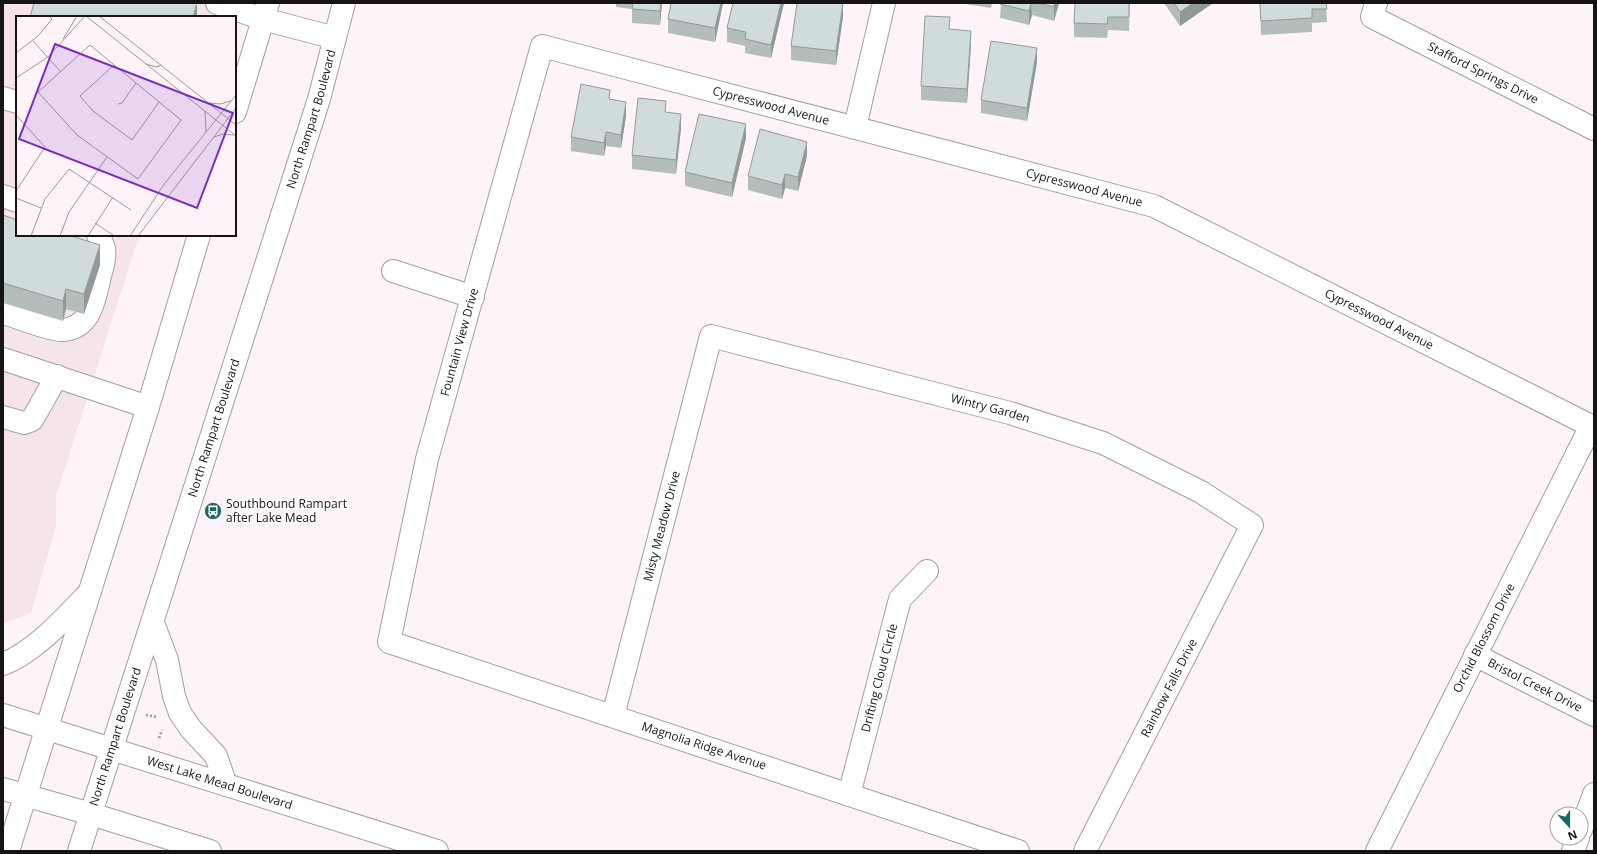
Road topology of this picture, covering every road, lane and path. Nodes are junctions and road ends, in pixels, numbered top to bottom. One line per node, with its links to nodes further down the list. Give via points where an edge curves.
1 (216, 3): 5 (street)
2 (344, 3): 6 (street, North Rampart Boulevard)
3 (884, 3): 11 (street)
4 (1374, 10): 12 (street, Stafford Springs Drive)
5 (265, 11): 6 (street); 10 (street)
6 (335, 38): 29 (street, North Rampart Boulevard, via 320,99)
7 (542, 46): 11 (street, Cypresswood Avenue); 18 (street, Fountain View Drive)
8 (3, 98): 9 (street)
9 (16, 102)
10 (236, 109)
11 (855, 127): 25 (street, Cypresswood Avenue, via 1154,206)
12 (1594, 129)
13 (3, 196): 14 (street)
14 (16, 201)
15 (98, 236): 19 (street, via 105,250 104,260 94,306 82,322 62,330)
16 (199, 236): 23 (street)
17 (393, 271): 18 (street)
18 (473, 297): 30 (street, Fountain View Drive, via 427,458)
19 (3, 313)
20 (711, 336): 26 (street, Wintry Garden, via 1010,413 1103,443 1201,492); 35 (street, Misty Meadow Drive)
21 (3, 359): 22 (street)
22 (57, 376): 23 (street); 24 (street, via 32,420 24,423)
23 (148, 407): 28 (street)
24 (3, 417)
25 (1591, 426): 31 (street, Orchid Blossom Drive)
26 (1252, 526): 50 (street, Rainbow Falls Drive)
27 (927, 571): 41 (street, Drifting Cloud Circle, via 900,599)
28 (89, 592): 32 (street, via 58,625 13,661); 36 (street)
29 (153, 623): 37 (street, North Rampart Boulevard); 38 (street, via 167,660 180,713 216,756)
30 (389, 642): 35 (street, Magnolia Ridge Avenue)
31 (1475, 656): 34 (street, Bristol Creek Drive); 51 (street, Orchid Blossom Drive)
32 (3, 664)
33 (3, 715): 36 (street, West Lake Mead Boulevard)
34 (1594, 715)
35 (613, 716): 41 (street, Magnolia Ridge Avenue)
36 (46, 729): 37 (street, West Lake Mead Boulevard); 42 (street)
37 (111, 748): 38 (street, West Lake Mead Boulevard); 44 (street, North Rampart Boulevard)
38 (226, 785): 48 (street, West Lake Mead Boulevard)
39 (3, 789): 42 (street)
40 (1594, 794): 43 (street)
41 (849, 795): 49 (street, Magnolia Ridge Avenue)
42 (25, 796): 44 (street); 45 (street)
43 (1589, 808)
44 (91, 814): 46 (street, North Rampart Boulevard); 47 (street)
45 (8, 851)
46 (79, 851)
47 (210, 851)
48 (437, 851)
49 (1018, 851)
50 (1085, 851)
51 (1376, 851)

